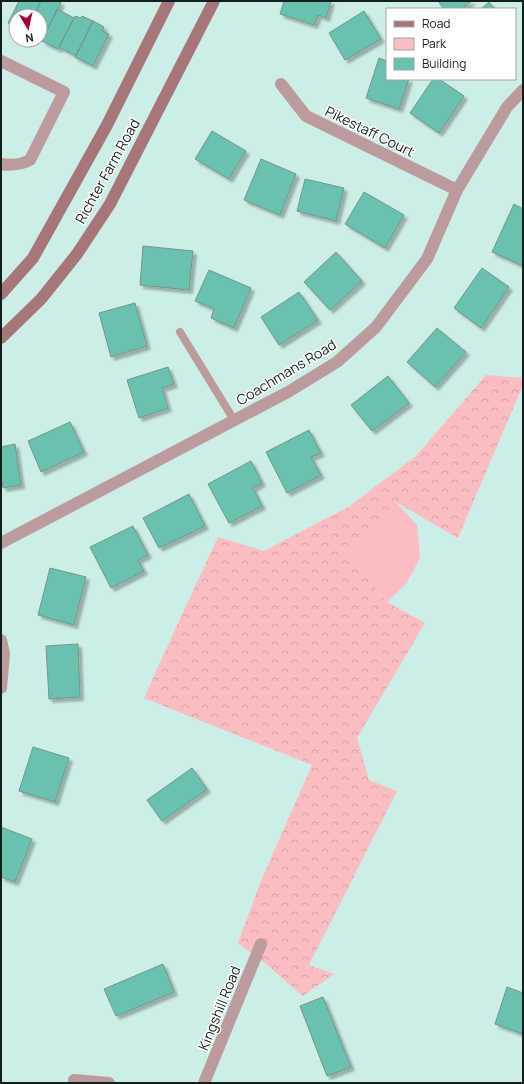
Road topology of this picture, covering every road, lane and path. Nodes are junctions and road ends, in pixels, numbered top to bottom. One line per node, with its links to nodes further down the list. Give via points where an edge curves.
1 (169, 1): 8 (main road, Richter Farm Road, via 107,125 33,258)
2 (214, 1): 10 (main road, Richter Farm Road, via 110,204 77,254 41,299)
3 (1, 61): 6 (street, via 64,92 30,160 10,166)
4 (281, 84): 7 (street, Pikestaff Court, via 306,116)
5 (523, 90): 7 (street, Coachmans Road, via 507,107)
6 (1, 164)
7 (457, 190): 11 (street, Coachmans Road, via 427,259 376,328 337,362 288,392)
8 (1, 294)
9 (180, 332): 11 (lane)
10 (1, 338)
11 (234, 420): 12 (street, Coachmans Road)
12 (1, 543)
13 (1, 640): 14 (street, via 4,654)
14 (1, 688)
15 (261, 944): 18 (street, Kingshill Road)
16 (74, 1080): 17 (street)
17 (109, 1083)
18 (204, 1083)

